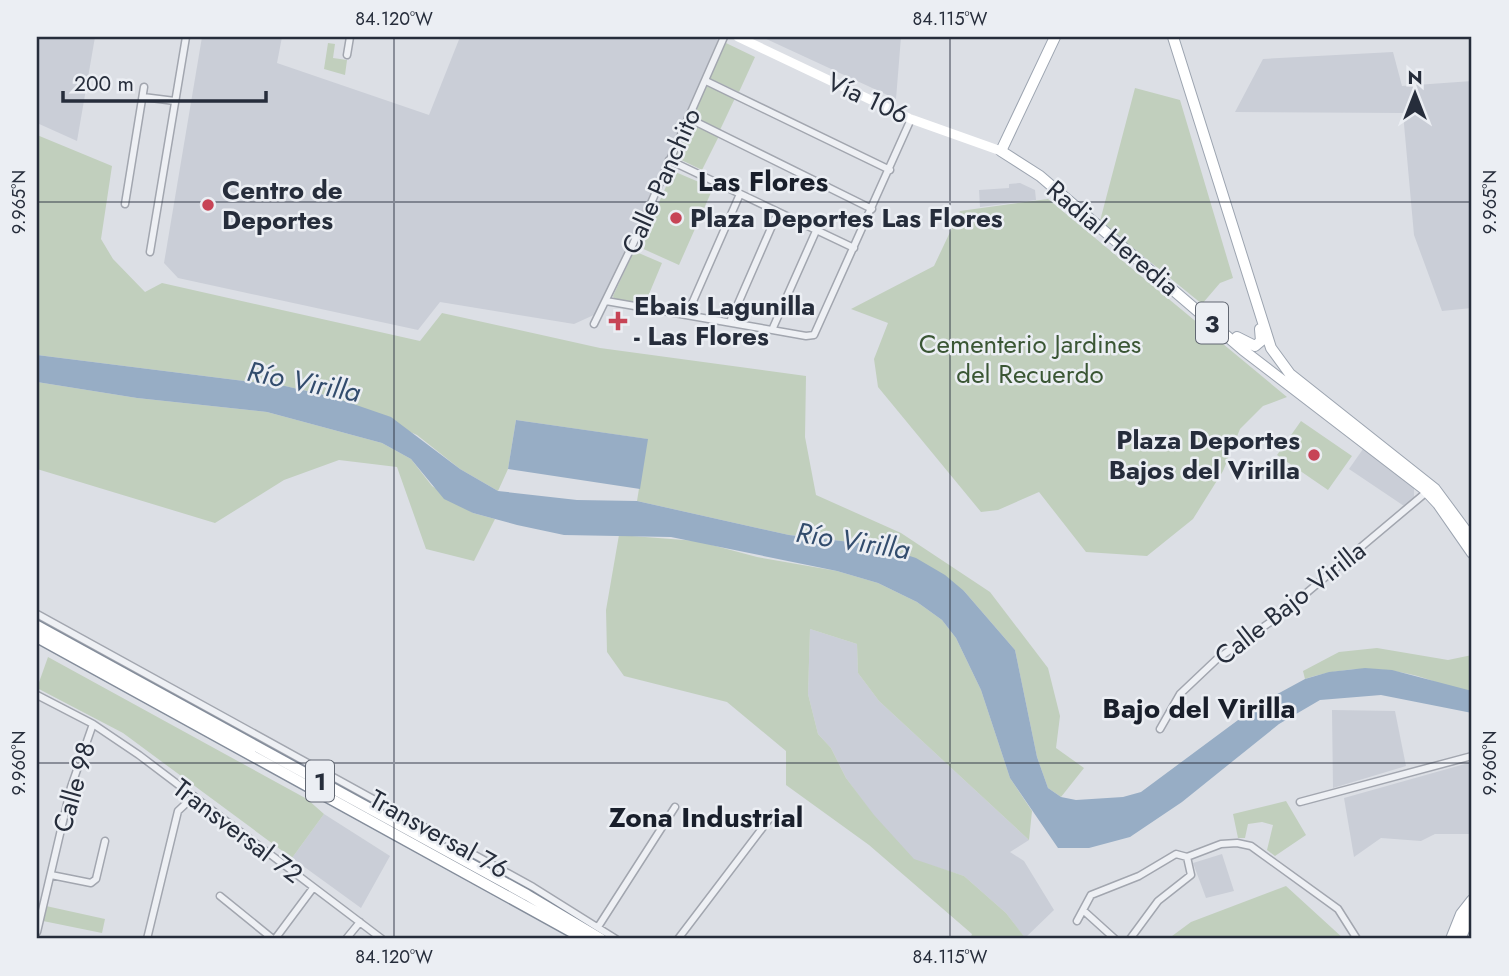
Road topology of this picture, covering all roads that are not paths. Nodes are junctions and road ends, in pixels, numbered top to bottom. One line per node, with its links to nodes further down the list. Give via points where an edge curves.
1 (186, 37): 11 (street)
2 (350, 37): 7 (street)
3 (724, 37): 8 (street, Calle Panchito)
4 (738, 37): 13 (main road, Vía 106)
5 (1055, 37): 14 (main road)
6 (1173, 37): 26 (main road, Radial Heredia / 3)
7 (347, 55)
8 (706, 80): 12 (street, Calle Panchito); 16 (street)
9 (144, 87): 10 (street)
10 (143, 97): 11 (street); 18 (street)
11 (175, 101): 24 (street)
12 (688, 118): 15 (street, Calle Panchito); 19 (street)
13 (911, 119): 14 (main road, Vía 106); 16 (street)
14 (1001, 151): 21 (main road, Radial Heredia / 3, via 1029,167)
15 (669, 160): 17 (street); 25 (street, Calle Panchito)
16 (890, 170): 19 (street)
17 (740, 194): 20 (street); 27 (street)
18 (125, 204)
19 (872, 209): 23 (street)
20 (778, 212): 22 (street); 28 (street)
21 (1101, 227): 26 (main road, via 1244,343 1255,346 1262,336); 31 (main road, Radial Heredia / 3, via 1243,350)
22 (816, 231): 23 (street); 30 (street)
23 (854, 248): 30 (street, via 814,335)
24 (150, 252)
25 (606, 302): 27 (street); 29 (street, Calle Panchito)
26 (1256, 307): 31 (main road, Radial Heredia / 3, via 1271,348 1290,374)
27 (687, 316): 28 (street)
28 (730, 322): 30 (street)
29 (594, 324)
30 (772, 330)
31 (1430, 489): 32 (main road, Radial Heredia / 3); 33 (main road, Radial Heredia / 3); 39 (street, Calle Bajo Virilla, via 1279,616 1217,659 1180,694)
32 (1472, 539)
33 (1472, 553)
34 (37, 614): 55 (street, Transversal 76, via 522,880)
35 (37, 626): 62 (highway, 1)
36 (37, 637): 61 (highway, 1)
37 (37, 695): 38 (street, Transversal 72)
38 (93, 724): 41 (street, Transversal 72); 47 (street, Calle 98, via 71,788)
39 (1160, 729)
40 (1472, 755): 42 (street)
41 (194, 796): 48 (street, Transversal 72); 57 (street, via 178,811)
42 (1300, 802)
43 (675, 807): 55 (street)
44 (773, 814): 64 (street)
45 (105, 841): 47 (street, via 91,883)
46 (1187, 857): 51 (street, via 1176,854 1139,876 1091,895); 66 (street, via 1191,875 1158,901); 67 (street, via 1222,845 1251,846 1338,909)
47 (51, 875): 56 (street, Calle 98)
48 (313, 888): 54 (street, Transversal 72); 58 (street)
49 (220, 896): 58 (street)
50 (1472, 900): 68 (main road)
51 (1084, 911): 53 (street); 65 (street)
52 (1472, 912): 69 (main road)
53 (1077, 921)
54 (360, 922): 59 (street); 60 (street, Transversal 72)
55 (598, 927): 63 (street, Transversal 76)
56 (37, 932)
57 (147, 939)
58 (274, 939)
59 (346, 939)
60 (382, 939)
61 (585, 939)
62 (601, 939)
63 (616, 939)
64 (678, 939)
65 (1115, 939)
66 (1130, 939)
67 (1357, 939)
68 (1451, 939)
69 (1460, 939)

